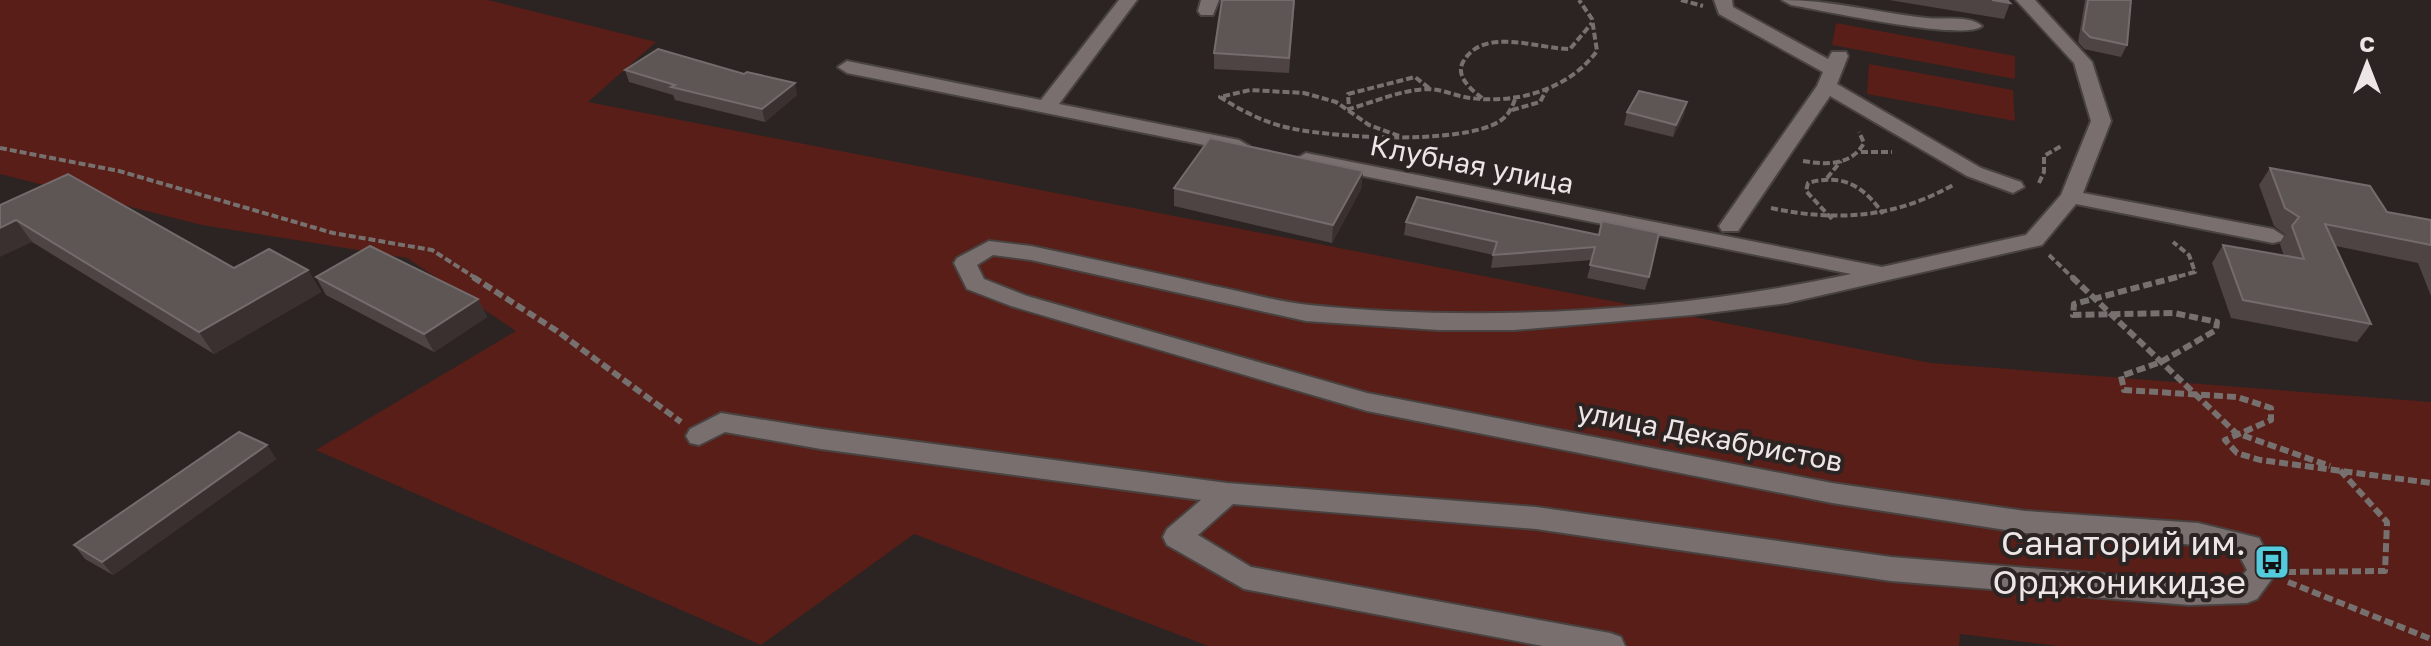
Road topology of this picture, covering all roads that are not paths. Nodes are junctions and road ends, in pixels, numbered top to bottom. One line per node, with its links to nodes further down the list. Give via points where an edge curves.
1 (1128, 0): 8 (street)
2 (1723, 0): 7 (street, via 1725,10)
3 (1791, 0): 5 (street, via 1928,24)
4 (2025, 0): 10 (street, via 2083,62 2101,121)
5 (1973, 26)
6 (847, 67): 8 (street, Клубная улица)
7 (1833, 71): 9 (street, via 1974,172); 11 (street)
8 (1046, 107): 13 (street, Клубная улица)
9 (2013, 187)
10 (2068, 201): 12 (street); 13 (street, улица Декабристов, via 2034,240)
11 (1730, 226)
12 (2273, 236)
13 (1889, 273): 15 (street, улица Декабристов, via 1787,295 1692,307 1514,322 1439,322 1306,313 1031,253 989,248 965,263 975,284 1019,301 1367,402 1832,493 2025,522 2198,534 2249,546 2262,572 2247,591 2189,593 1891,569 1536,518)
14 (699, 436): 15 (street, via 721,422)
15 (1227, 493): 16 (street, via 1177,537 1244,577)
16 (1610, 646)

